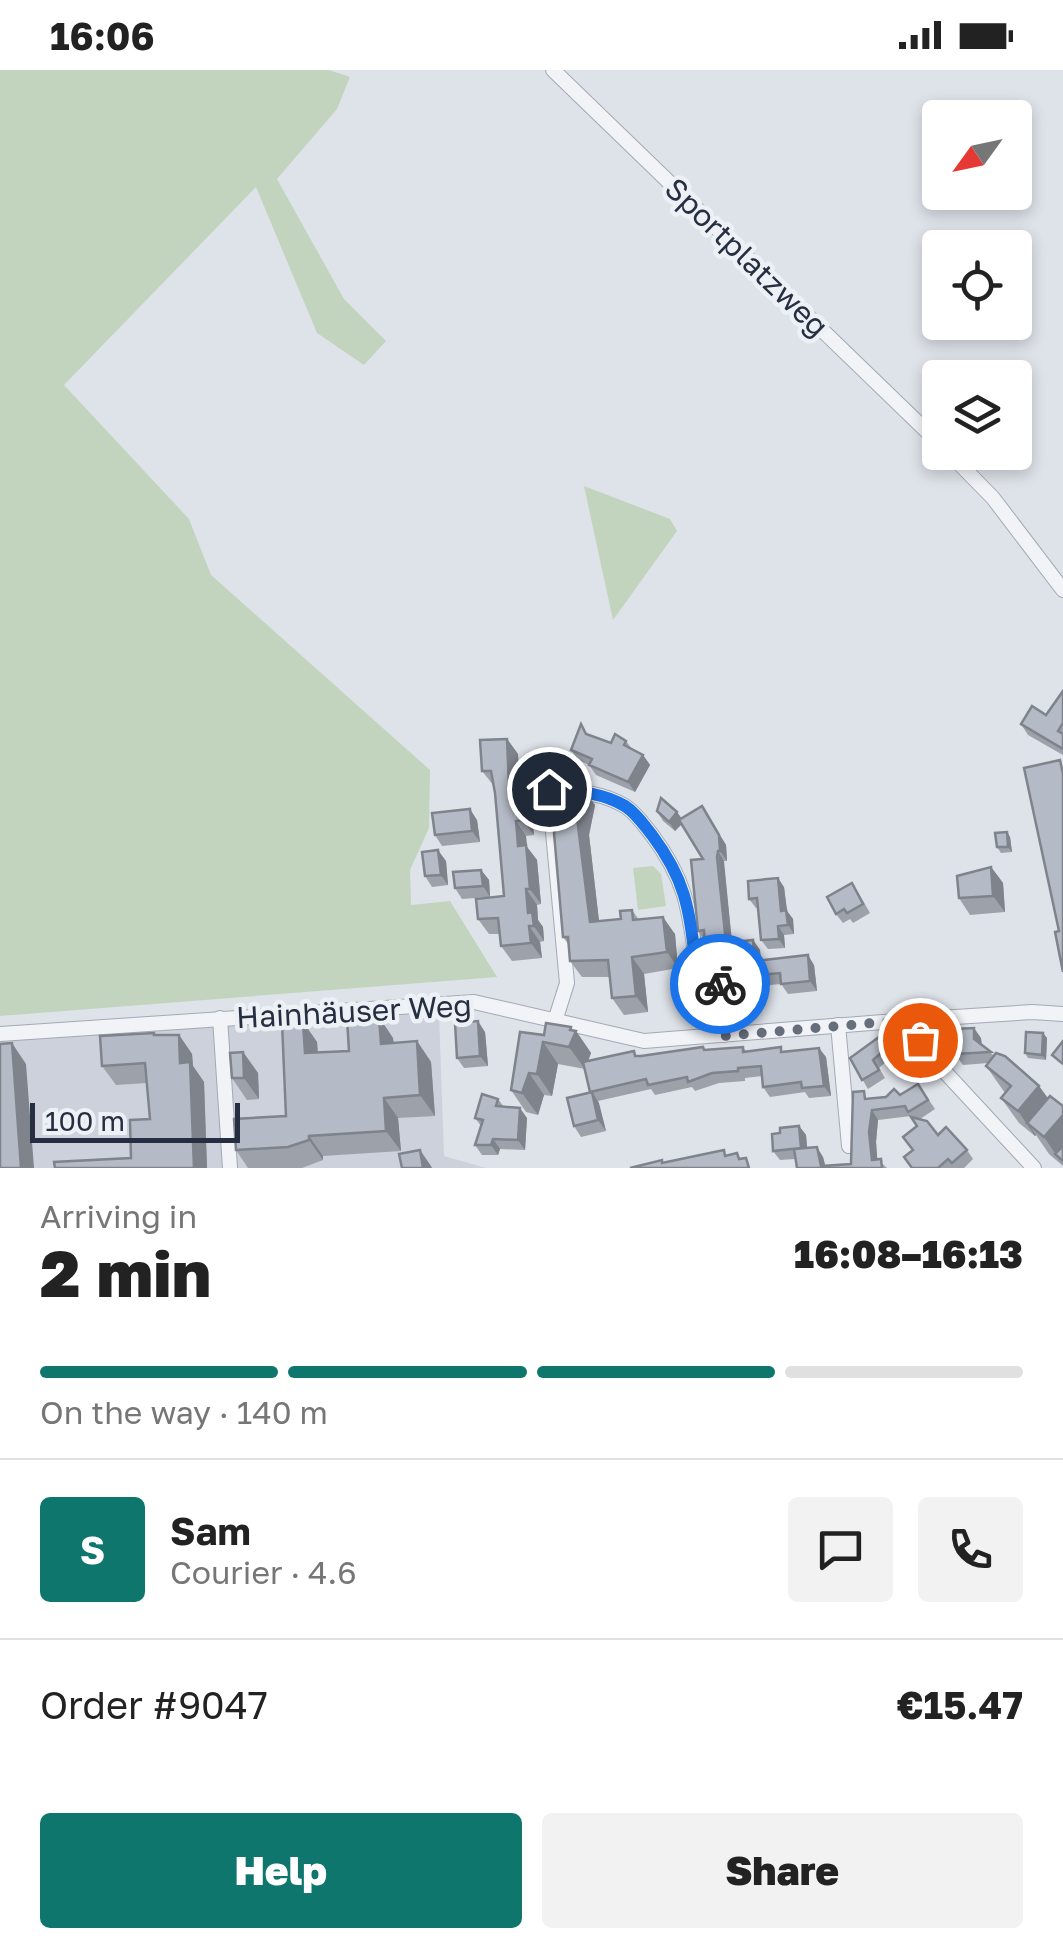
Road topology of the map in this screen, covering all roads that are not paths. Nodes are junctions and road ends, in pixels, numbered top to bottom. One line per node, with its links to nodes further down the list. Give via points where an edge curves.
1 (553, 70): 2 (street, Sportplatzweg)
2 (922, 427)
3 (966, 470): 4 (street)
4 (1063, 590)
5 (1063, 1014): 7 (street, Hainhäuser Weg)
6 (220, 1018): 8 (street, Hainhäuser Weg, via 474,1002); 10 (street, Hainhäuser Weg); 13 (street)
7 (908, 1020): 9 (street, Hainhäuser Weg); 14 (street, via 933,1060)
8 (556, 1021): 11 (street, Hainhäuser Weg, via 644,1041); 11 (street, via 567,983 549,789 592,793 625,806 668,858 686,893 696,966 720,983)
9 (838, 1025): 11 (street, Hainhäuser Weg); 12 (street)
10 (0, 1034)
11 (724, 1036)
12 (849, 1146)
13 (230, 1168)
14 (1034, 1168)

